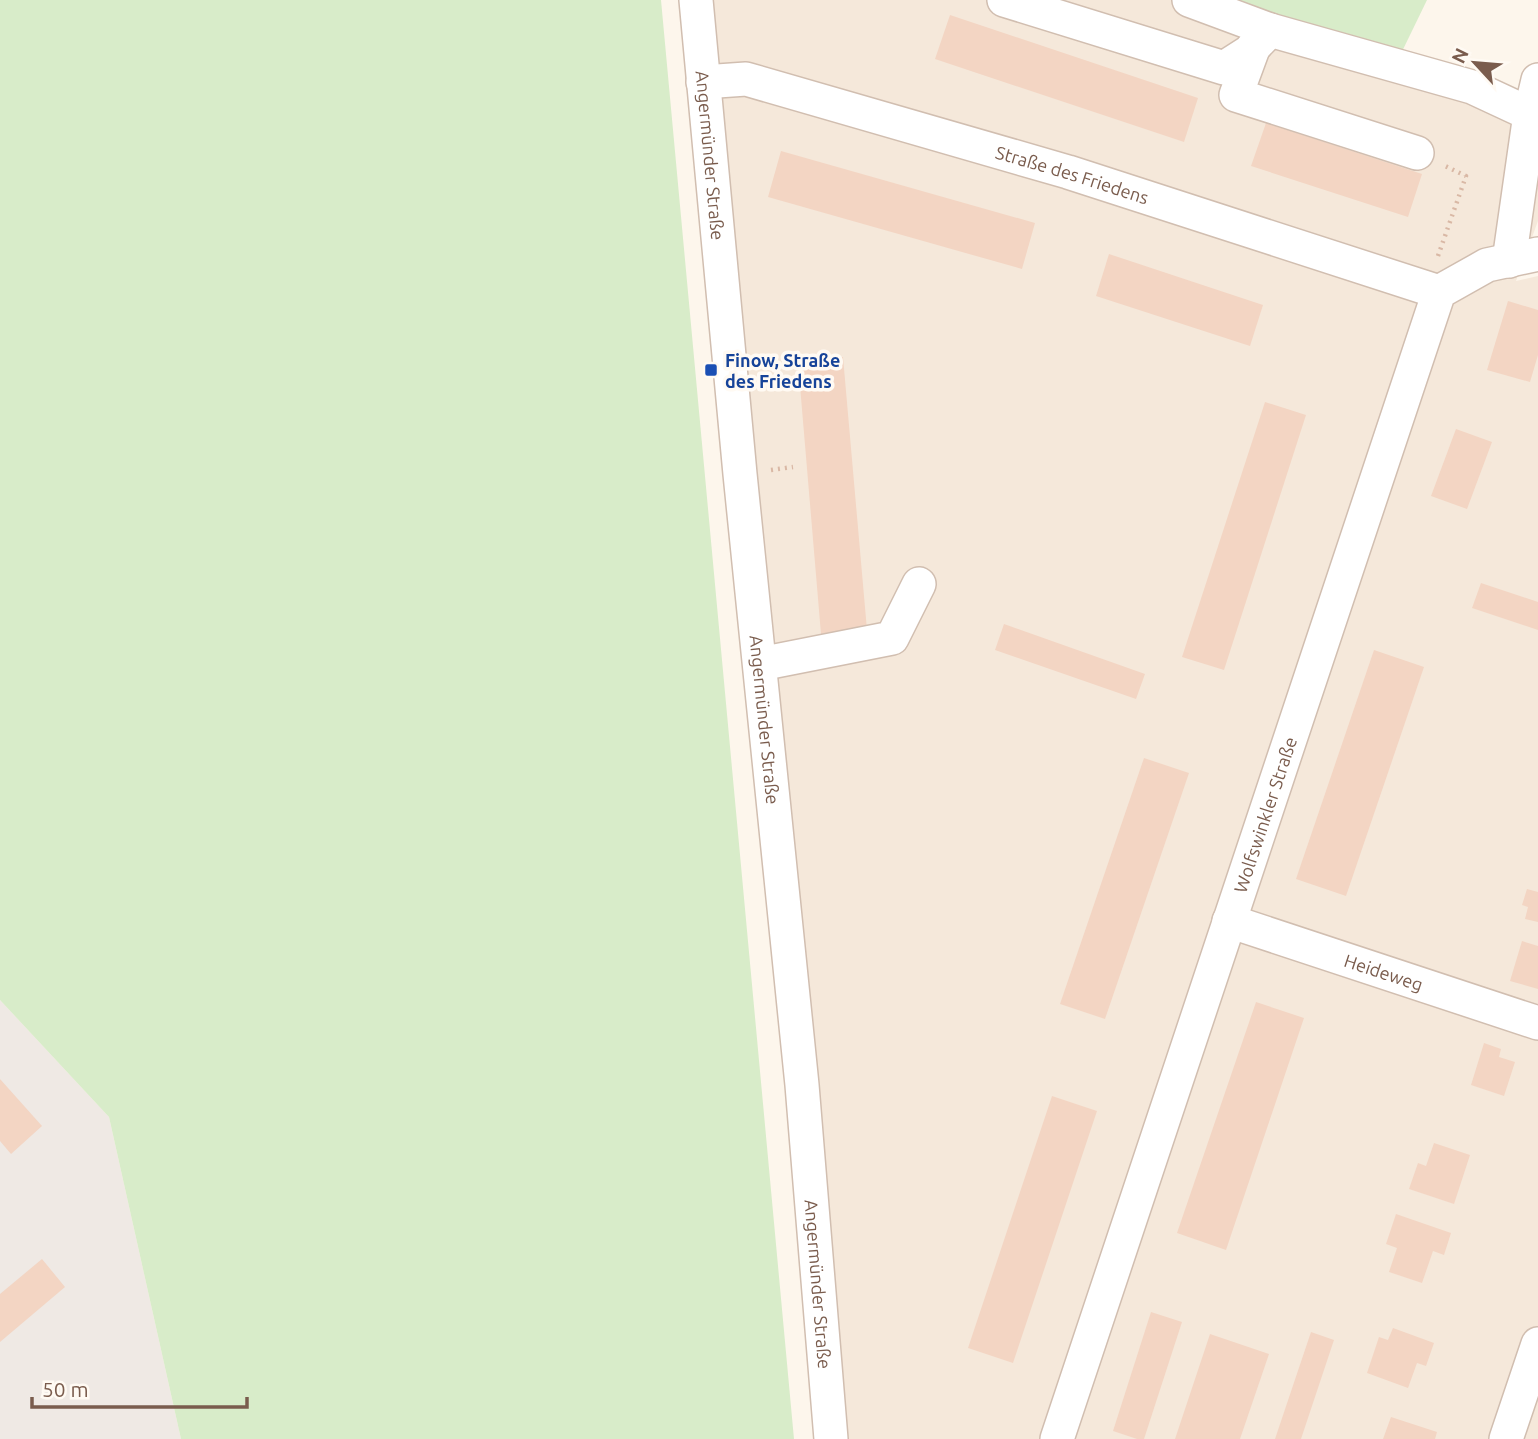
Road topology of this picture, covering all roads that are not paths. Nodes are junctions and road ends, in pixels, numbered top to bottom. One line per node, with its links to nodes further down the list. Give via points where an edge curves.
1 (696, 0): 6 (street, Angermünder Straße)
2 (1004, 0): 4 (street, via 1224,68)
3 (1189, 0): 4 (street)
4 (1262, 38): 7 (street, via 1472,87); 8 (street, via 1236,95)
5 (1538, 80): 7 (street)
6 (703, 82): 10 (street, Straße des Friedens, via 746,79 1068,172); 12 (street, Angermünder Straße)
7 (1530, 114): 9 (street)
8 (1417, 153)
9 (1523, 257): 10 (street, via 1487,265)
10 (1439, 292): 13 (street, Wolfswinkler Straße)
11 (919, 584): 12 (street, via 892,638)
12 (760, 664): 16 (street, Angermünder Straße)
13 (1229, 921): 14 (street, Heideweg); 17 (street, Wolfswinkler Straße)
14 (1538, 1023)
15 (1538, 1344): 18 (street)
16 (831, 1439)
17 (1056, 1439)
18 (1506, 1439)

